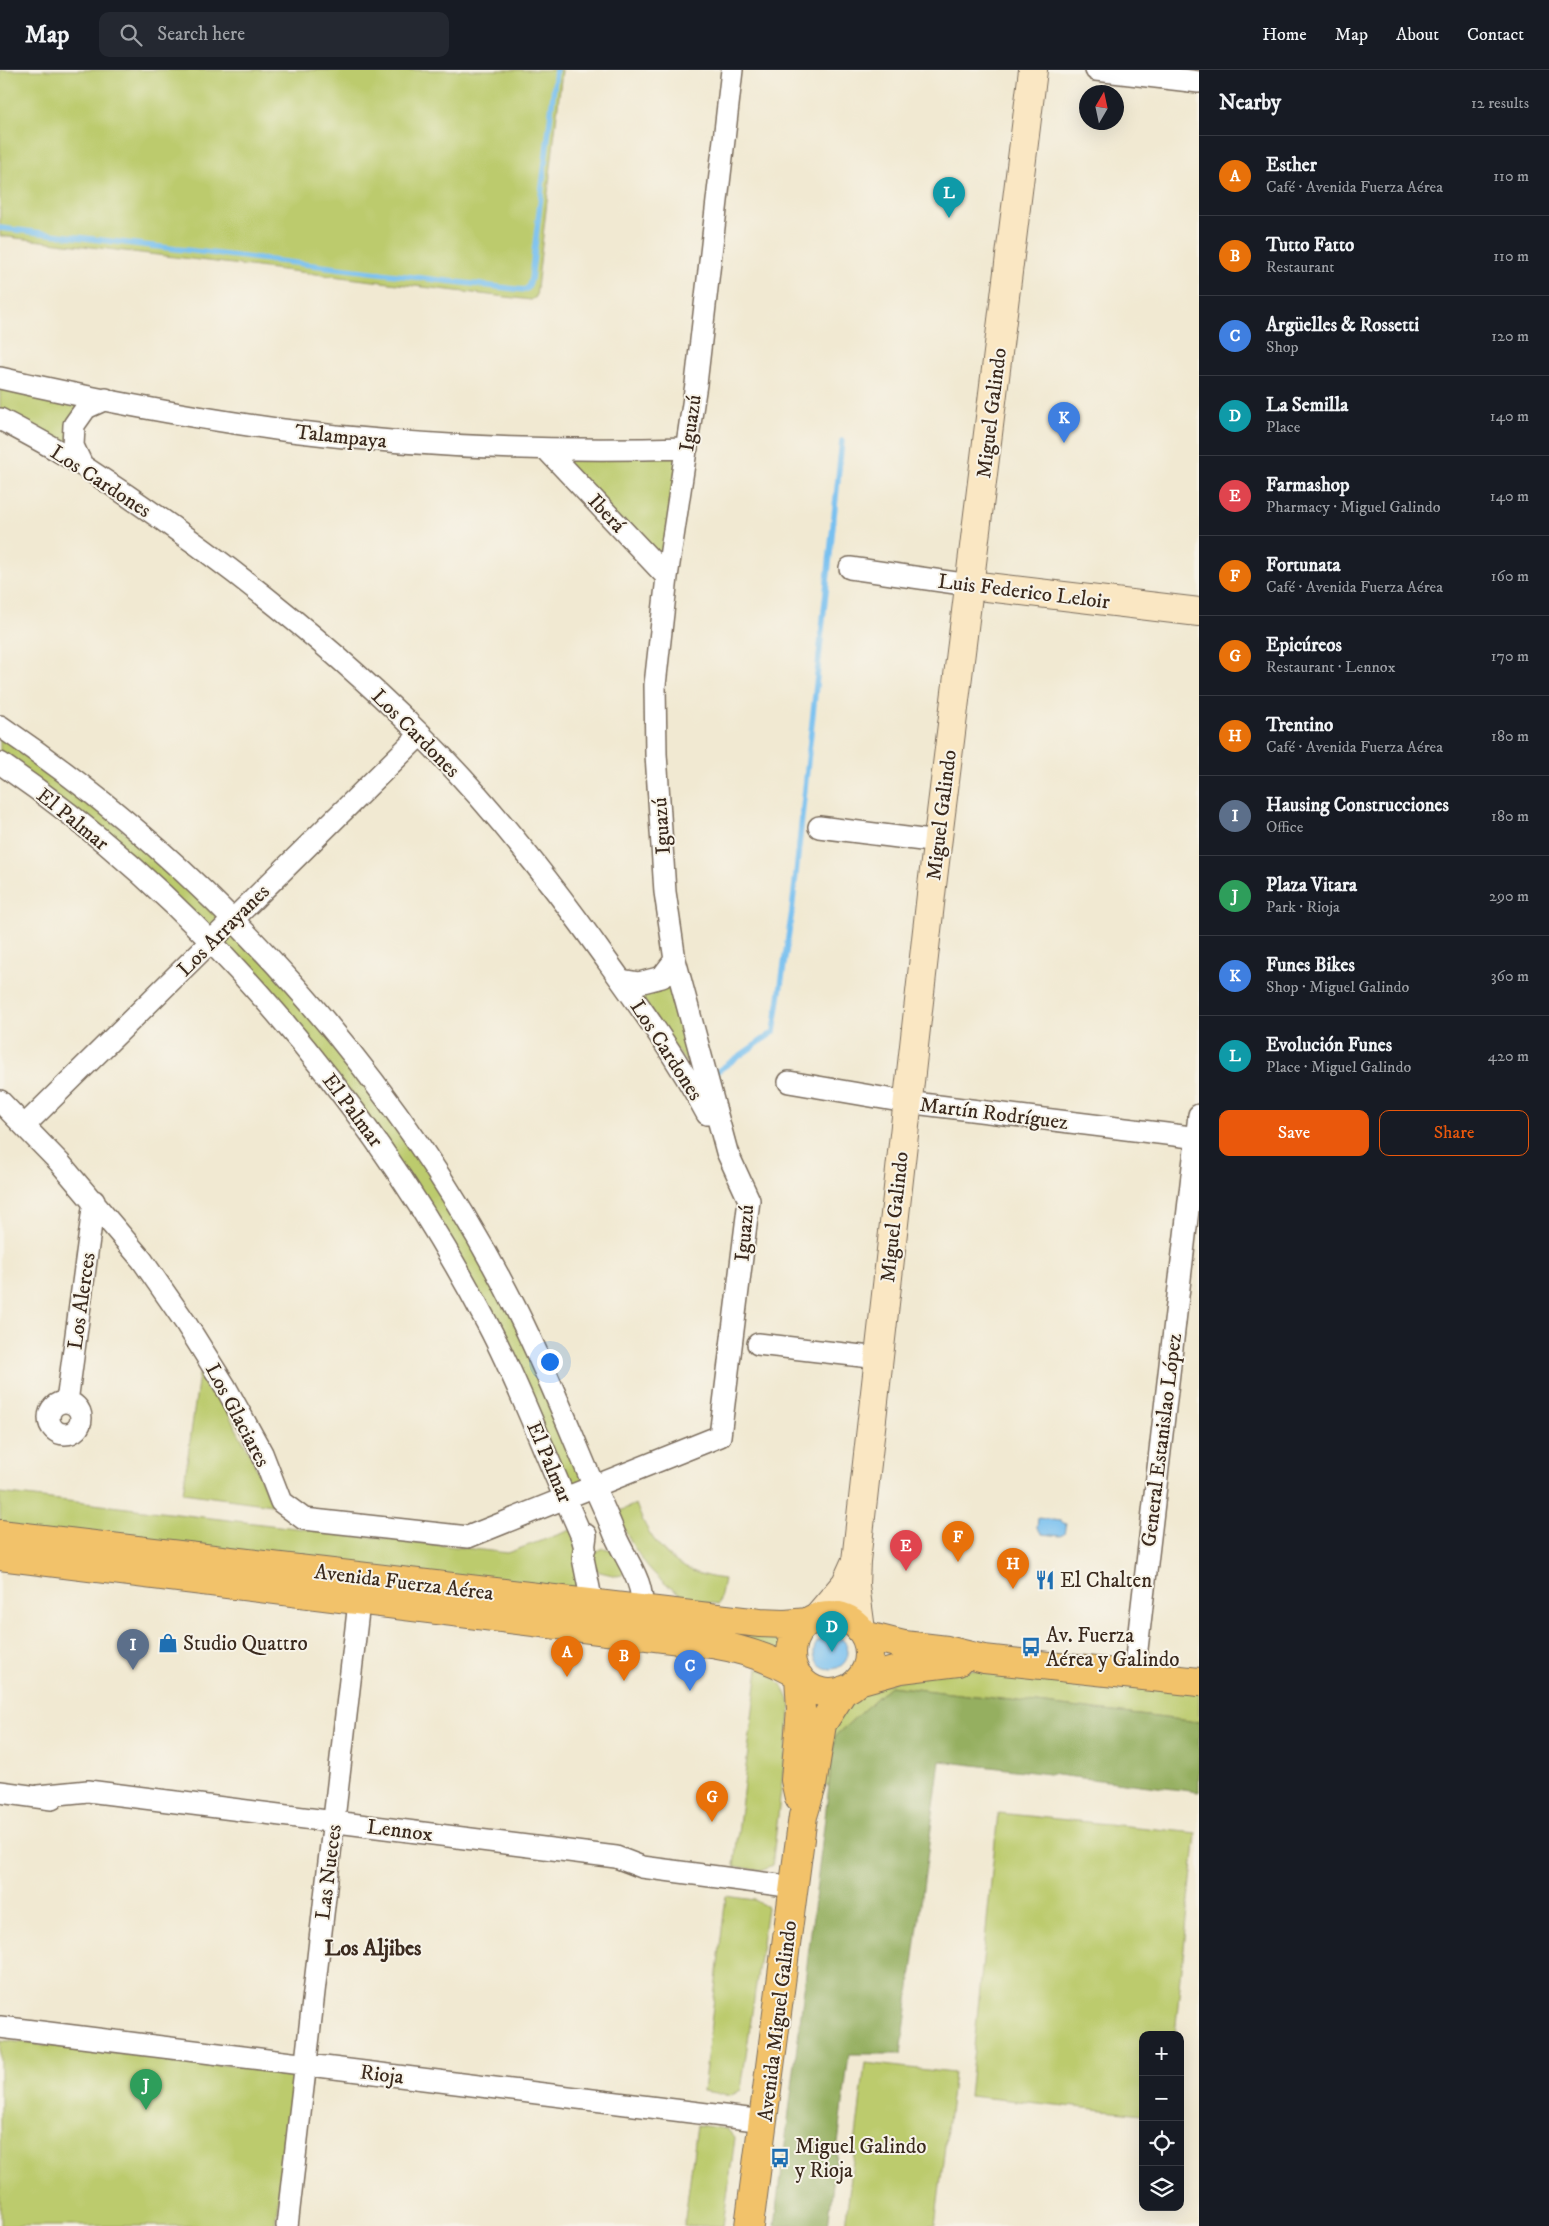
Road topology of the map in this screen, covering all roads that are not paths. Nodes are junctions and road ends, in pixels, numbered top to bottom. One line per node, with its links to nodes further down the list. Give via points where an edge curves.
1 (732, 70): 8 (street, Iguazú)
2 (1033, 70): 13 (main road, Miguel Galindo)
3 (1096, 70): 4 (street)
4 (1199, 82)
5 (0, 378): 6 (street, Talampaya)
6 (106, 399): 9 (street, Talampaya, via 282,430); 10 (street, via 86,408 74,425 73,446)
7 (0, 419): 10 (street, Los Cardones)
8 (687, 448): 9 (street, Talampaya); 12 (street, Iguazú)
9 (547, 450): 12 (street, Iberá)
10 (82, 465): 16 (street, Los Cardones, via 260,592 344,662)
11 (850, 568): 13 (street, Luis Federico Leloir)
12 (667, 577): 22 (street, Iguazú, via 655,685 656,754 665,892)
13 (970, 585): 14 (main road, Luis Federico Leloir); 19 (main road, Miguel Galindo)
14 (1199, 612)
15 (0, 726): 20 (street, El Palmar, via 100,800 168,857)
16 (421, 734): 20 (street, Los Arrayanes); 23 (street, Los Cardones, via 494,814 548,880)
17 (0, 763): 21 (street, El Palmar, via 89,830 148,881)
18 (820, 827): 19 (street)
19 (938, 842): 26 (main road, Miguel Galindo)
20 (233, 920): 21 (street, Los Arrayanes); 35 (street, El Palmar, via 360,1064 469,1225 516,1309 558,1397)
21 (210, 942): 28 (street, Los Arrayanes); 36 (street, El Palmar, via 275,1011 391,1162 442,1242 488,1325 529,1410)
22 (675, 960): 23 (street, via 662,977 640,982); 30 (street, Iguazú)
23 (621, 980): 30 (street, Los Cardones, via 687,1077)
24 (789, 1082): 26 (street, Martín Rodríguez)
25 (0, 1101): 28 (street, Los Glaciares)
26 (906, 1102): 29 (street, Martín Rodríguez); 33 (main road, Miguel Galindo)
27 (1199, 1115): 29 (street, General Estanislao López)
28 (25, 1125): 31 (street, Los Glaciares)
29 (1198, 1138): 49 (street, General Estanislao López)
30 (727, 1152): 35 (street, Iguazú, via 749,1200 720,1436)
31 (94, 1201): 34 (street, Los Alerces); 36 (street, Los Glaciares, via 186,1322 262,1453 281,1502 304,1519 468,1537)
32 (758, 1344): 33 (street)
33 (879, 1358): 41 (main road, Miguel Galindo)
34 (67, 1402)
35 (594, 1486): 36 (street, Los Glaciares); 38 (street, El Palmar); 38 (street, El Palmar, via 608,1504 616,1523)
36 (565, 1498): 39 (street, El Palmar); 39 (street, El Palmar, via 586,1535)
37 (0, 1534): 42 (main road, Avenida Fuerza Aérea)
38 (615, 1536): 45 (street, El Palmar, via 639,1583)
39 (585, 1548): 43 (street, El Palmar, via 583,1558)
40 (0, 1556): 42 (main road, Avenida Fuerza Aérea)
41 (856, 1561): 44 (main road, Miguel Galindo, via 846,1583); 46 (main road, Miguel Galindo, via 855,1585)
42 (360, 1588): 43 (main road, Avenida Fuerza Aérea); 54 (street, Las Nueces)
43 (595, 1616): 45 (main road, Avenida Fuerza Aérea)
44 (813, 1619): 45 (main road, Avenida Fuerza Aérea, via 760,1623); 46 (main road, Avenida Fuerza Aérea, via 829,1615 841,1617); 48 (main road, via 800,1629 791,1651)
45 (639, 1622): 48 (main road, Avenida Fuerza Aérea, via 734,1647 777,1662)
46 (862, 1632): 47 (main road, Avenida Fuerza Aérea, via 888,1642); 51 (main road, via 869,1659 865,1671)
47 (981, 1658): 49 (main road, Avenida Fuerza Aérea); 51 (main road, Avenida Fuerza Aérea, via 901,1669)
48 (798, 1675): 51 (main road, Avenida Fuerza Aérea, via 808,1686 820,1691 832,1693); 53 (main road, Avenida Miguel Galindo, via 801,1709 795,1780)
49 (1134, 1675): 50 (main road, Avenida Fuerza Aérea)
50 (1199, 1682)
51 (851, 1686): 53 (main road, Avenida Miguel Galindo, via 822,1724 812,1786)
52 (0, 1792): 54 (street, Lennox, via 38,1796 88,1791)
53 (803, 1816): 55 (main road, Avenida Miguel Galindo)
54 (332, 1829): 55 (street, Lennox, via 616,1857 642,1867); 57 (street, Las Nueces)
55 (794, 1886): 58 (main road, Avenida Miguel Galindo)
56 (0, 2027): 57 (street, Rioja)
57 (305, 2064): 58 (street, Rioja); 59 (street, Las Nueces)
58 (764, 2121): 60 (main road, Avenida Miguel Galindo)
59 (287, 2226)
60 (750, 2226)

